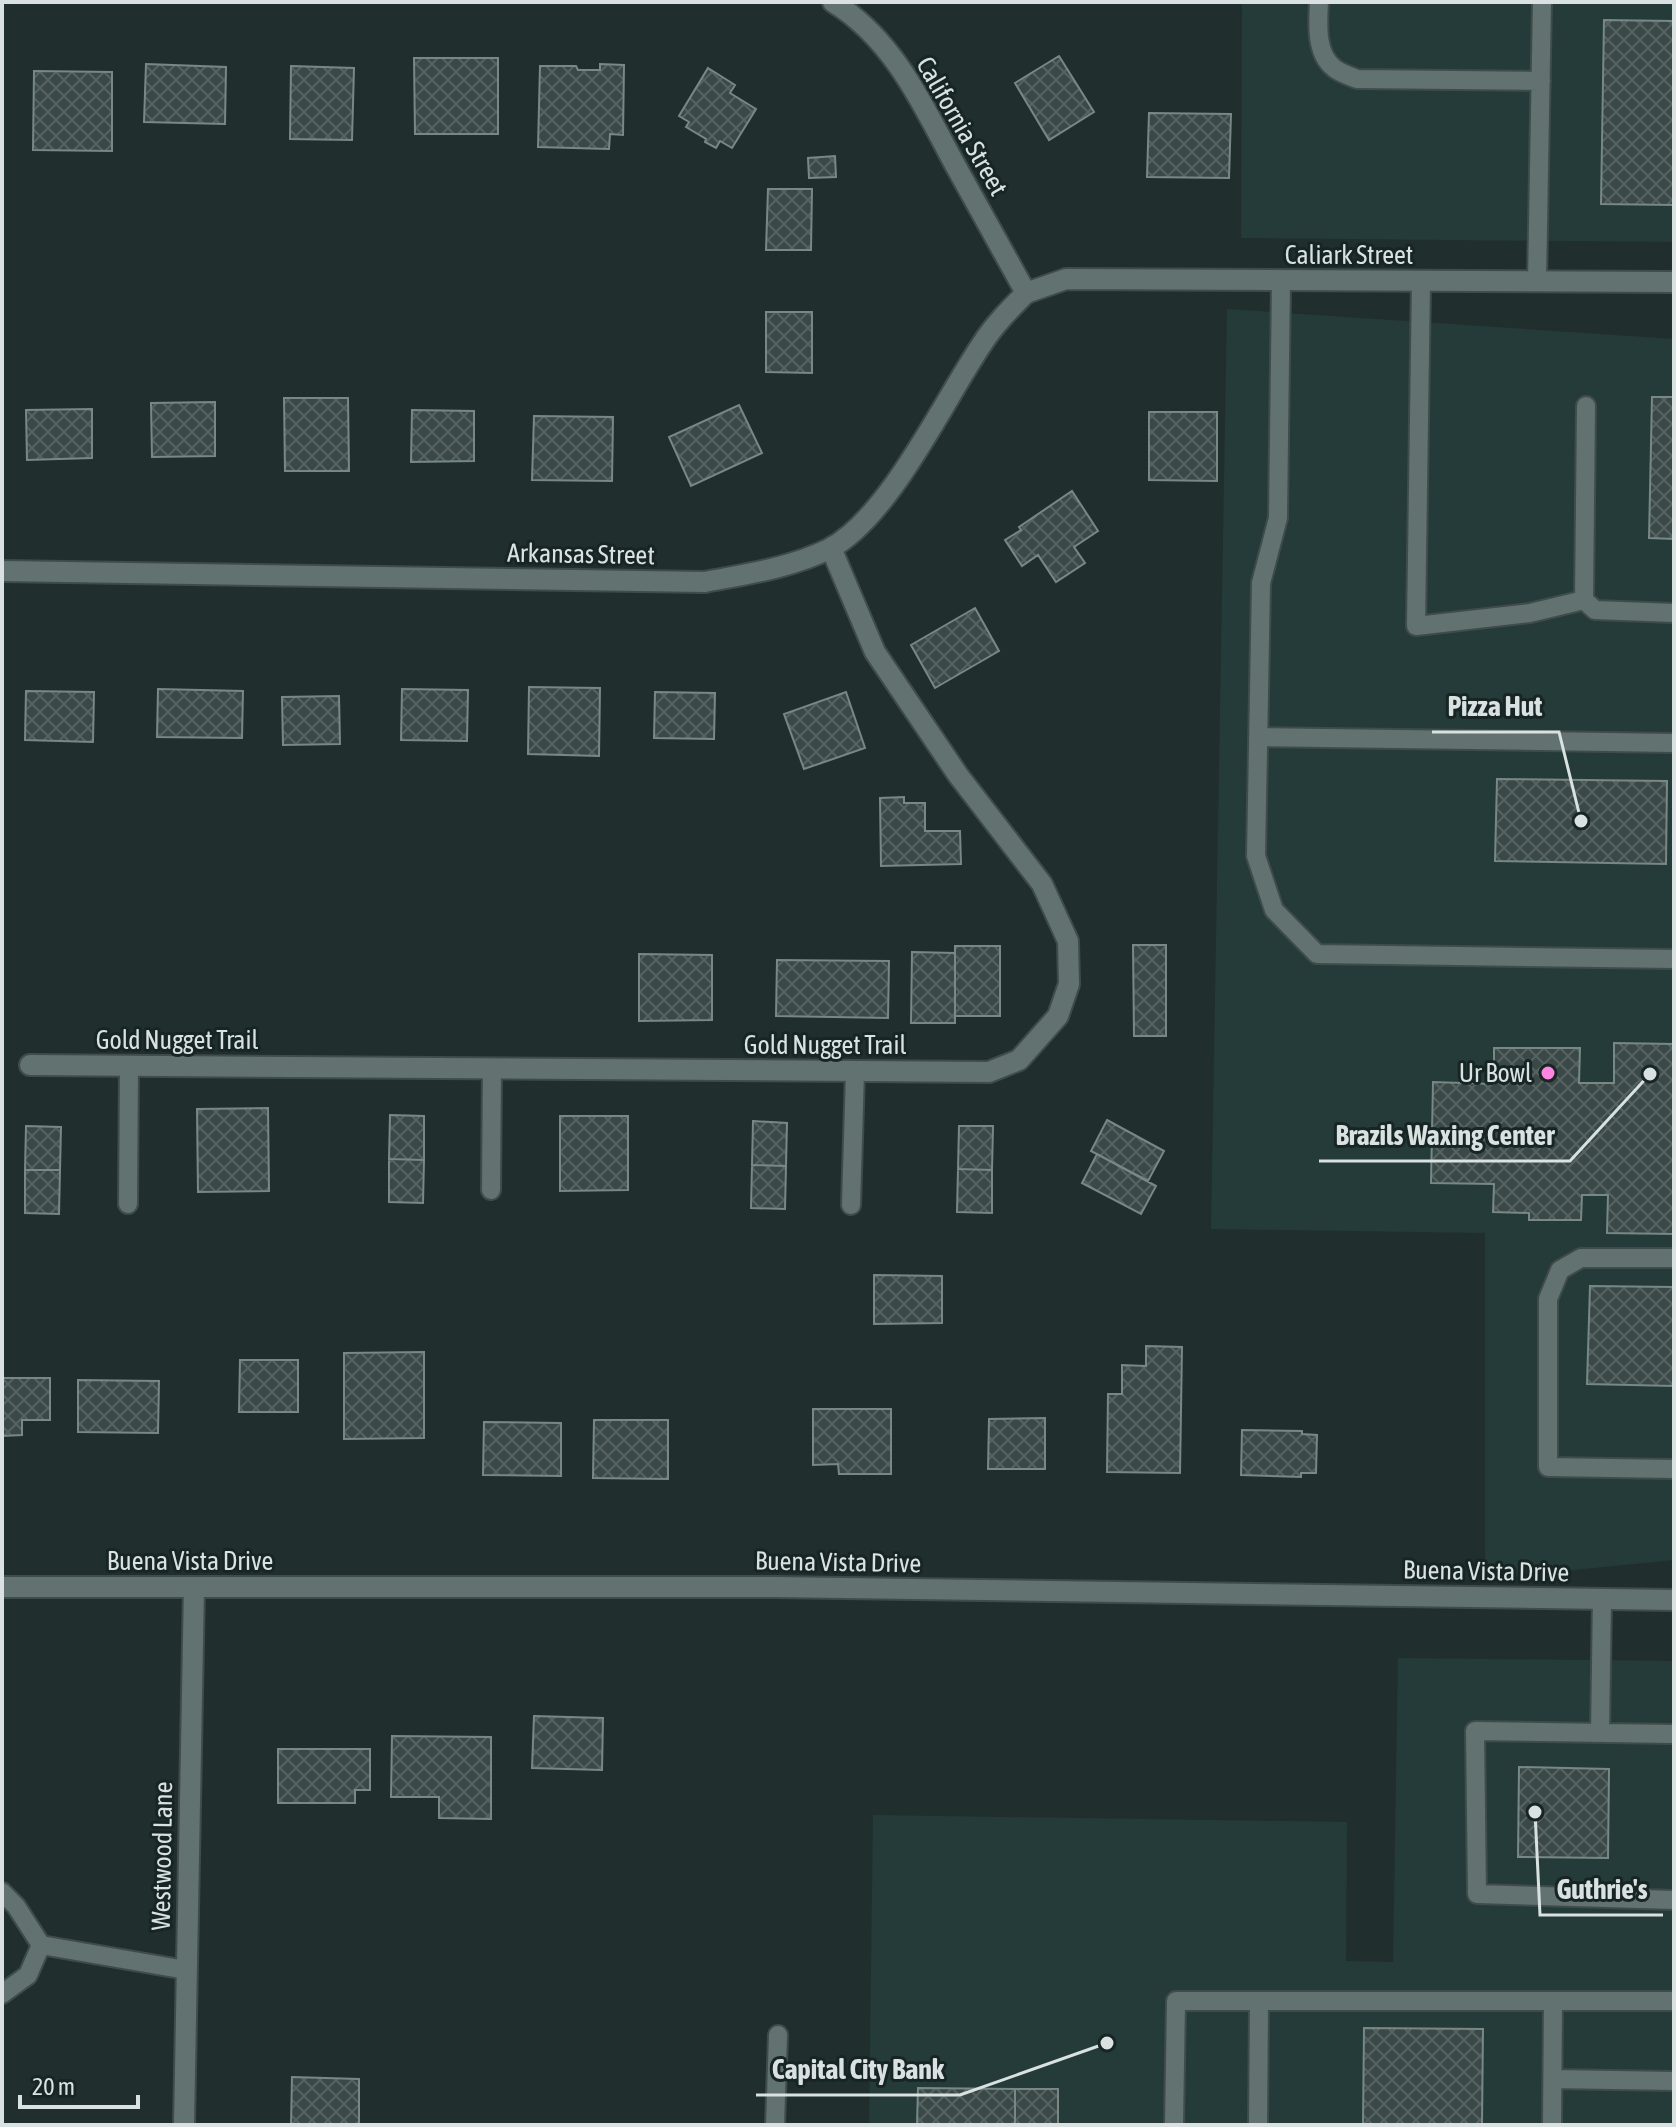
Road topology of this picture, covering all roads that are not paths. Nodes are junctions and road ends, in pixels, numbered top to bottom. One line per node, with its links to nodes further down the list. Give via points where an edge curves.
1 (833, 2): 9 (street, California Street, via 880,41 910,81)
2 (1319, 2): 4 (lane, via 1323,53 1333,68 1357,79)
3 (1542, 2): 4 (lane)
4 (1541, 81): 7 (lane)
5 (1281, 281): 6 (street, Caliark Street); 9 (street, Caliark Street, via 1066,279); 15 (lane, via 1278,518 1261,583)
6 (1421, 281): 7 (street, Caliark Street); 13 (lane, via 1416,626 1530,613)
7 (1537, 281): 8 (street, Caliark Street)
8 (1674, 282)
9 (1026, 293): 11 (street, Arkansas Street, via 982,344 882,500)
10 (1586, 406): 13 (lane)
11 (831, 548): 12 (street, Arkansas Street, via 778,568 705,582); 21 (street, Gold Nugget Trail, via 875,652 958,775 1042,884 1068,941 1069,984 1058,1016 1019,1060 989,1072)
12 (2, 571)
13 (1584, 600): 14 (lane, via 1595,610)
14 (1674, 613)
15 (1258, 737): 16 (lane); 17 (lane, via 1256,856 1274,910 1317,954)
16 (1674, 743)
17 (1674, 959)
18 (30, 1065): 19 (street, Gold Nugget Trail)
19 (129, 1066): 20 (street, Gold Nugget Trail); 23 (lane)
20 (492, 1069): 21 (street, Gold Nugget Trail); 22 (lane)
21 (855, 1072): 24 (lane)
22 (491, 1190)
23 (128, 1204)
24 (851, 1205)
25 (1674, 1258): 26 (lane, via 1581,1258 1560,1270 1548,1299 1548,1467)
26 (1674, 1469)
27 (2, 1587): 28 (street, Buena Vista Drive)
28 (194, 1587): 29 (street, Buena Vista Drive, via 775,1587); 36 (street, Westwood Lane)
29 (1602, 1599): 30 (street, Buena Vista Drive); 31 (lane)
30 (1674, 1600)
31 (1600, 1733): 32 (lane); 34 (lane, via 1475,1731 1477,1894)
32 (1674, 1734)
33 (2, 1892): 35 (lane)
34 (1674, 1900)
35 (41, 1945): 36 (lane); 37 (lane, via 28,1975)
36 (186, 1970): 44 (street, Westwood Lane)
37 (2, 1994)
38 (1259, 2001): 39 (lane); 46 (lane, via 1176,2001); 47 (lane)
39 (1553, 2001): 40 (lane); 42 (lane)
40 (1674, 2001)
41 (778, 2035): 45 (lane)
42 (1553, 2079): 43 (lane); 48 (lane)
43 (1674, 2081)
44 (184, 2125)
45 (775, 2125)
46 (1174, 2125)
47 (1258, 2125)
48 (1552, 2125)

